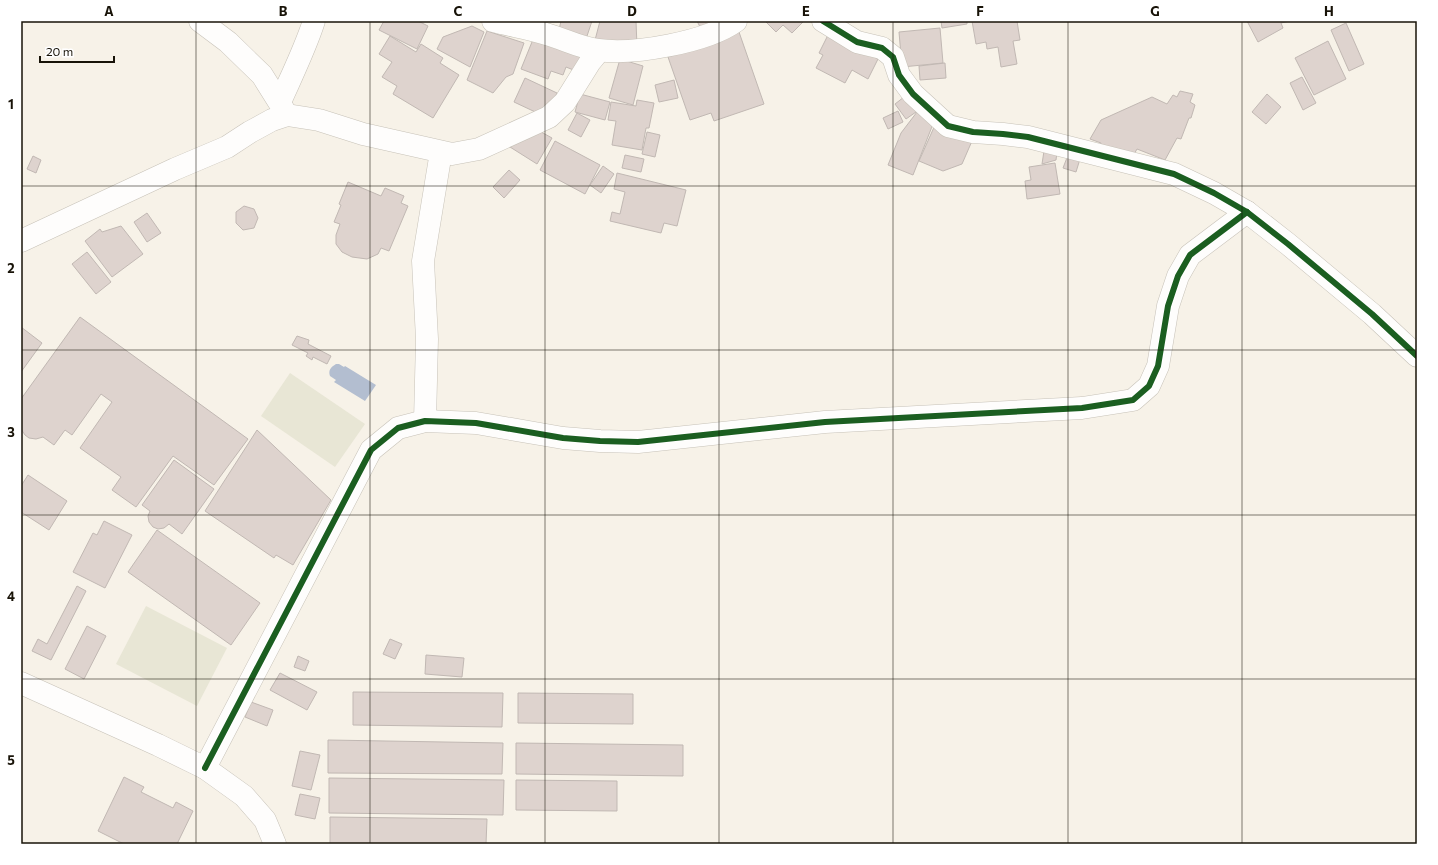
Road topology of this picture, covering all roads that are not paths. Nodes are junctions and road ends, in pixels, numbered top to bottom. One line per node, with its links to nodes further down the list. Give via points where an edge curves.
1 (200, 21): 7 (street, via 228,42 262,75)
2 (314, 21): 7 (street)
3 (493, 21): 6 (street, via 521,26 580,47)
4 (736, 21): 6 (street, via 728,27 691,40 635,51)
5 (823, 21): 9 (street, via 857,42 882,48 893,58 899,75 913,94 948,126 973,132 1028,137 1174,174)
6 (600, 50): 8 (street, via 565,102 549,117 479,149 452,154)
7 (284, 109): 8 (street, via 363,134); 10 (street, via 272,120 227,147)
8 (441, 152): 12 (street, via 423,261 427,339)
9 (1247, 212): 11 (street, via 1372,314); 12 (street, via 1190,255 1178,276 1168,306 1158,366 1149,386 1133,400 1082,408 825,422 638,442 563,438 476,423)
10 (21, 241)
11 (1417, 356)
12 (425, 421): 14 (street, via 398,428 371,450)
13 (21, 683): 14 (street)
14 (205, 768): 15 (street, via 244,796 265,820)
15 (275, 844)

